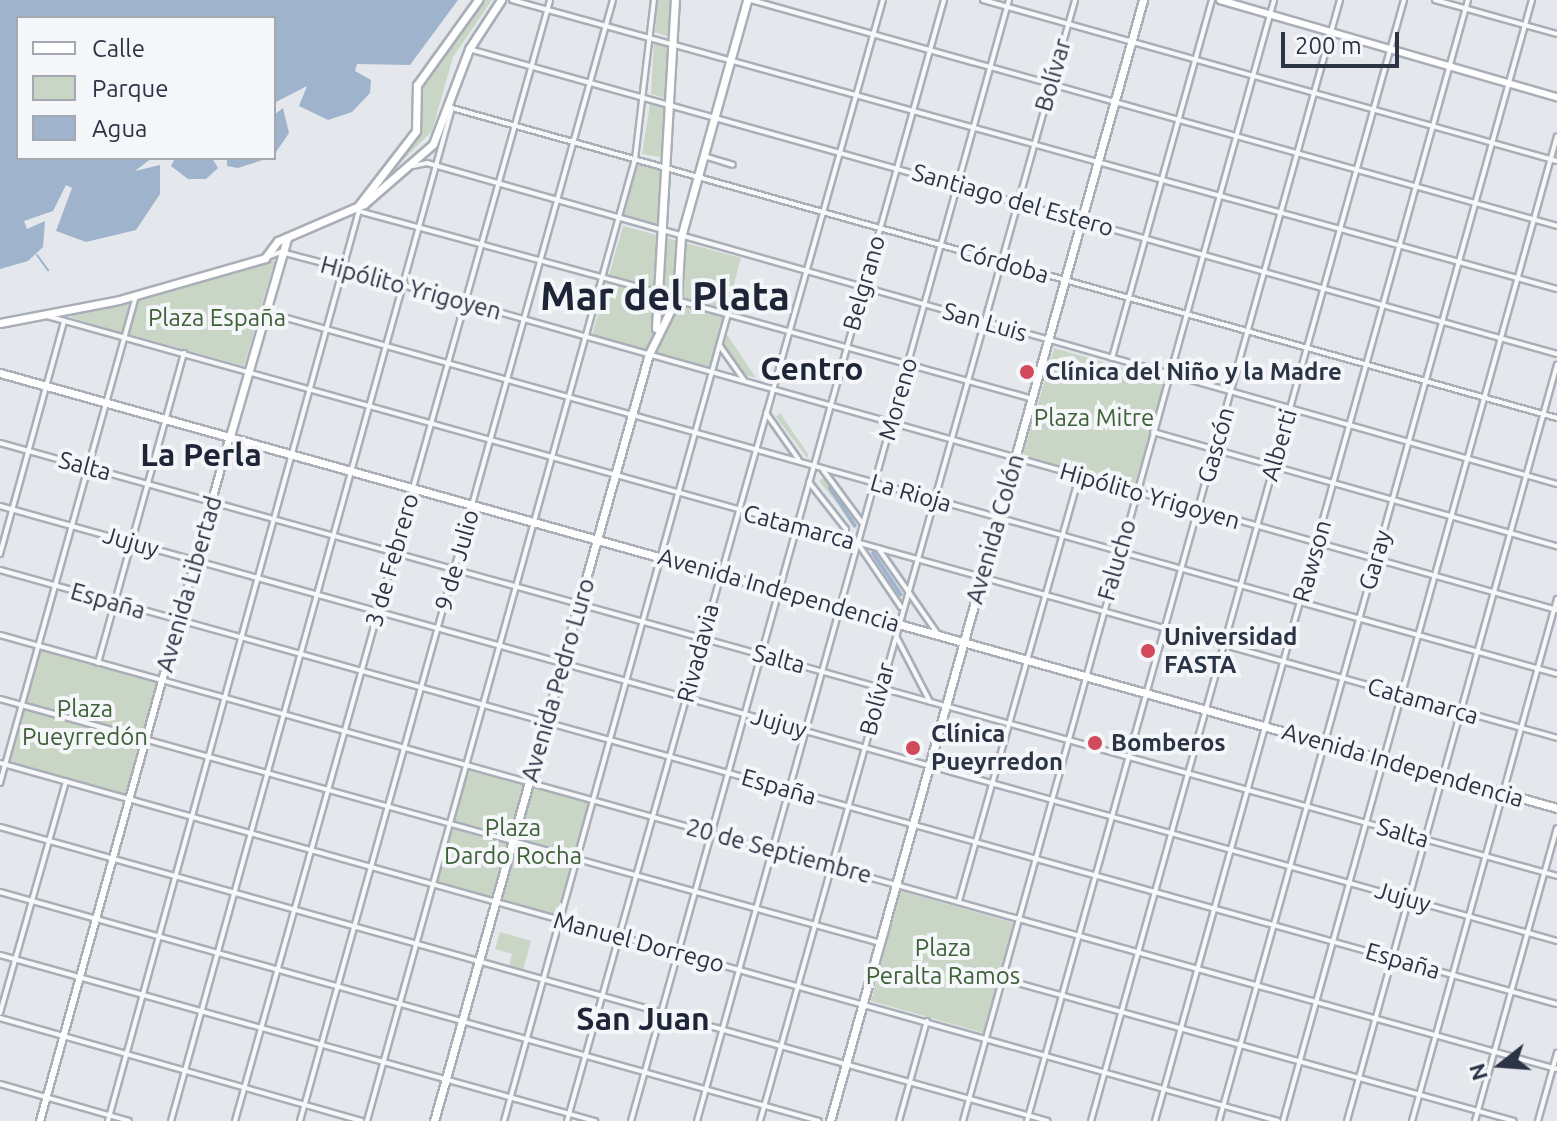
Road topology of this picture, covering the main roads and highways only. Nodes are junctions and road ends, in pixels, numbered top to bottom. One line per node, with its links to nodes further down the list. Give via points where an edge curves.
1 (478, 0): 8 (main road, via 426,67 416,89 416,129)
2 (501, 0): 9 (main road, via 469,49 452,108 413,166)
3 (675, 0): 12 (main road, Avenida Pedro Luro)
4 (749, 0): 13 (main road)
5 (1143, 0): 22 (main road, Avenida Colón)
6 (1220, 0): 7 (main road)
7 (1557, 97)
8 (385, 173): 9 (main road); 10 (main road)
9 (394, 181): 10 (main road)
10 (360, 209): 11 (main road)
11 (293, 235): 17 (main road, via 265,258 136,296); 20 (main road, Avenida Libertad, via 281,252)
12 (665, 263): 13 (main road); 15 (main road, Avenida Pedro Luro)
13 (674, 267): 14 (main road)
14 (676, 290): 15 (main road); 16 (main road)
15 (657, 293): 16 (main road); 18 (main road, Avenida Pedro Luro)
16 (675, 302): 18 (main road, Avenida Pedro Luro)
17 (0, 323)
18 (656, 332): 21 (main road, Avenida Pedro Luro)
19 (0, 373): 20 (main road, Avenida Independencia)
20 (230, 436): 21 (main road, Avenida Independencia); 26 (main road, Avenida Libertad)
21 (598, 540): 22 (main road, Avenida Independencia); 27 (main road, Avenida Pedro Luro)
22 (963, 642): 23 (main road, Avenida Independencia); 24 (main road, Avenida Colón)
23 (1557, 808)
24 (886, 921): 25 (main road, Avenida Colón); 25 (main road, Avenida Colón)
25 (871, 973): 28 (main road, Avenida Colón)
26 (40, 1121)
27 (434, 1121)
28 (830, 1121)

